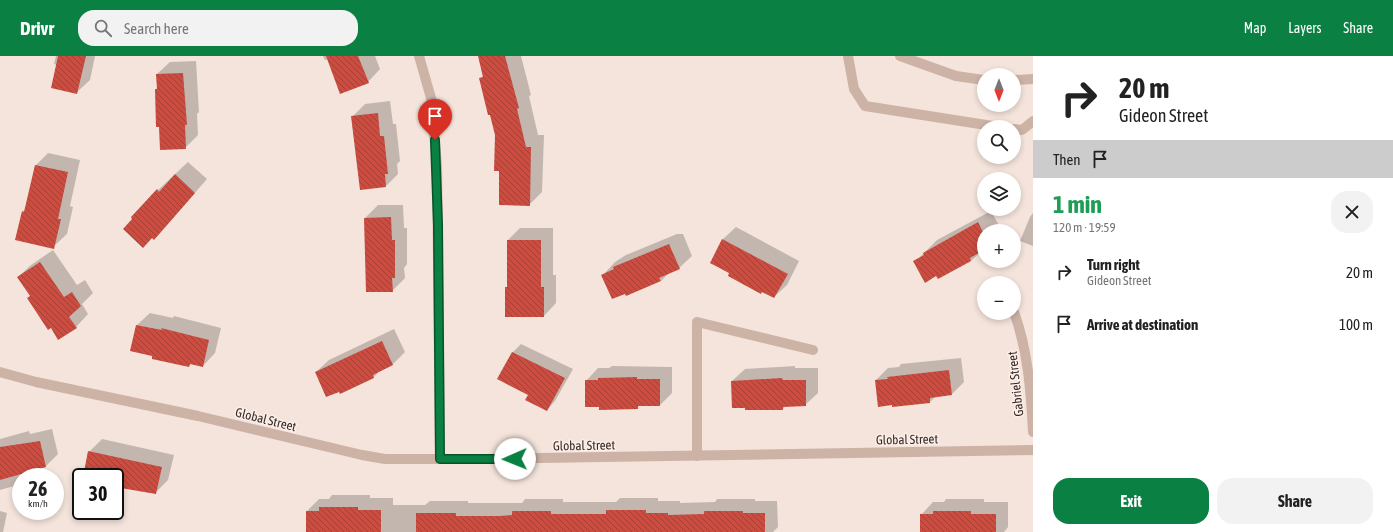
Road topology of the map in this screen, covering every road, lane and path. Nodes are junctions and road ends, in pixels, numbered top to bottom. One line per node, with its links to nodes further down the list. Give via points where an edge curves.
1 (419, 56): 16 (street, via 431,98 437,166)
2 (848, 56): 8 (street, via 854,89 865,106)
3 (900, 56): 4 (street, via 956,76)
4 (977, 79)
5 (1033, 79): 6 (street)
6 (1021, 80)
7 (1033, 121): 9 (street)
8 (977, 124)
9 (1021, 130)
10 (1017, 320): 13 (street, Gabriel Street, via 1027,363)
11 (813, 350): 15 (street, via 697,322)
12 (0, 372): 16 (street, Global Street, via 362,455 385,459)
13 (1033, 432)
14 (1033, 450): 15 (street, Global Street)
15 (697, 456): 16 (street, Global Street)
16 (440, 459)

